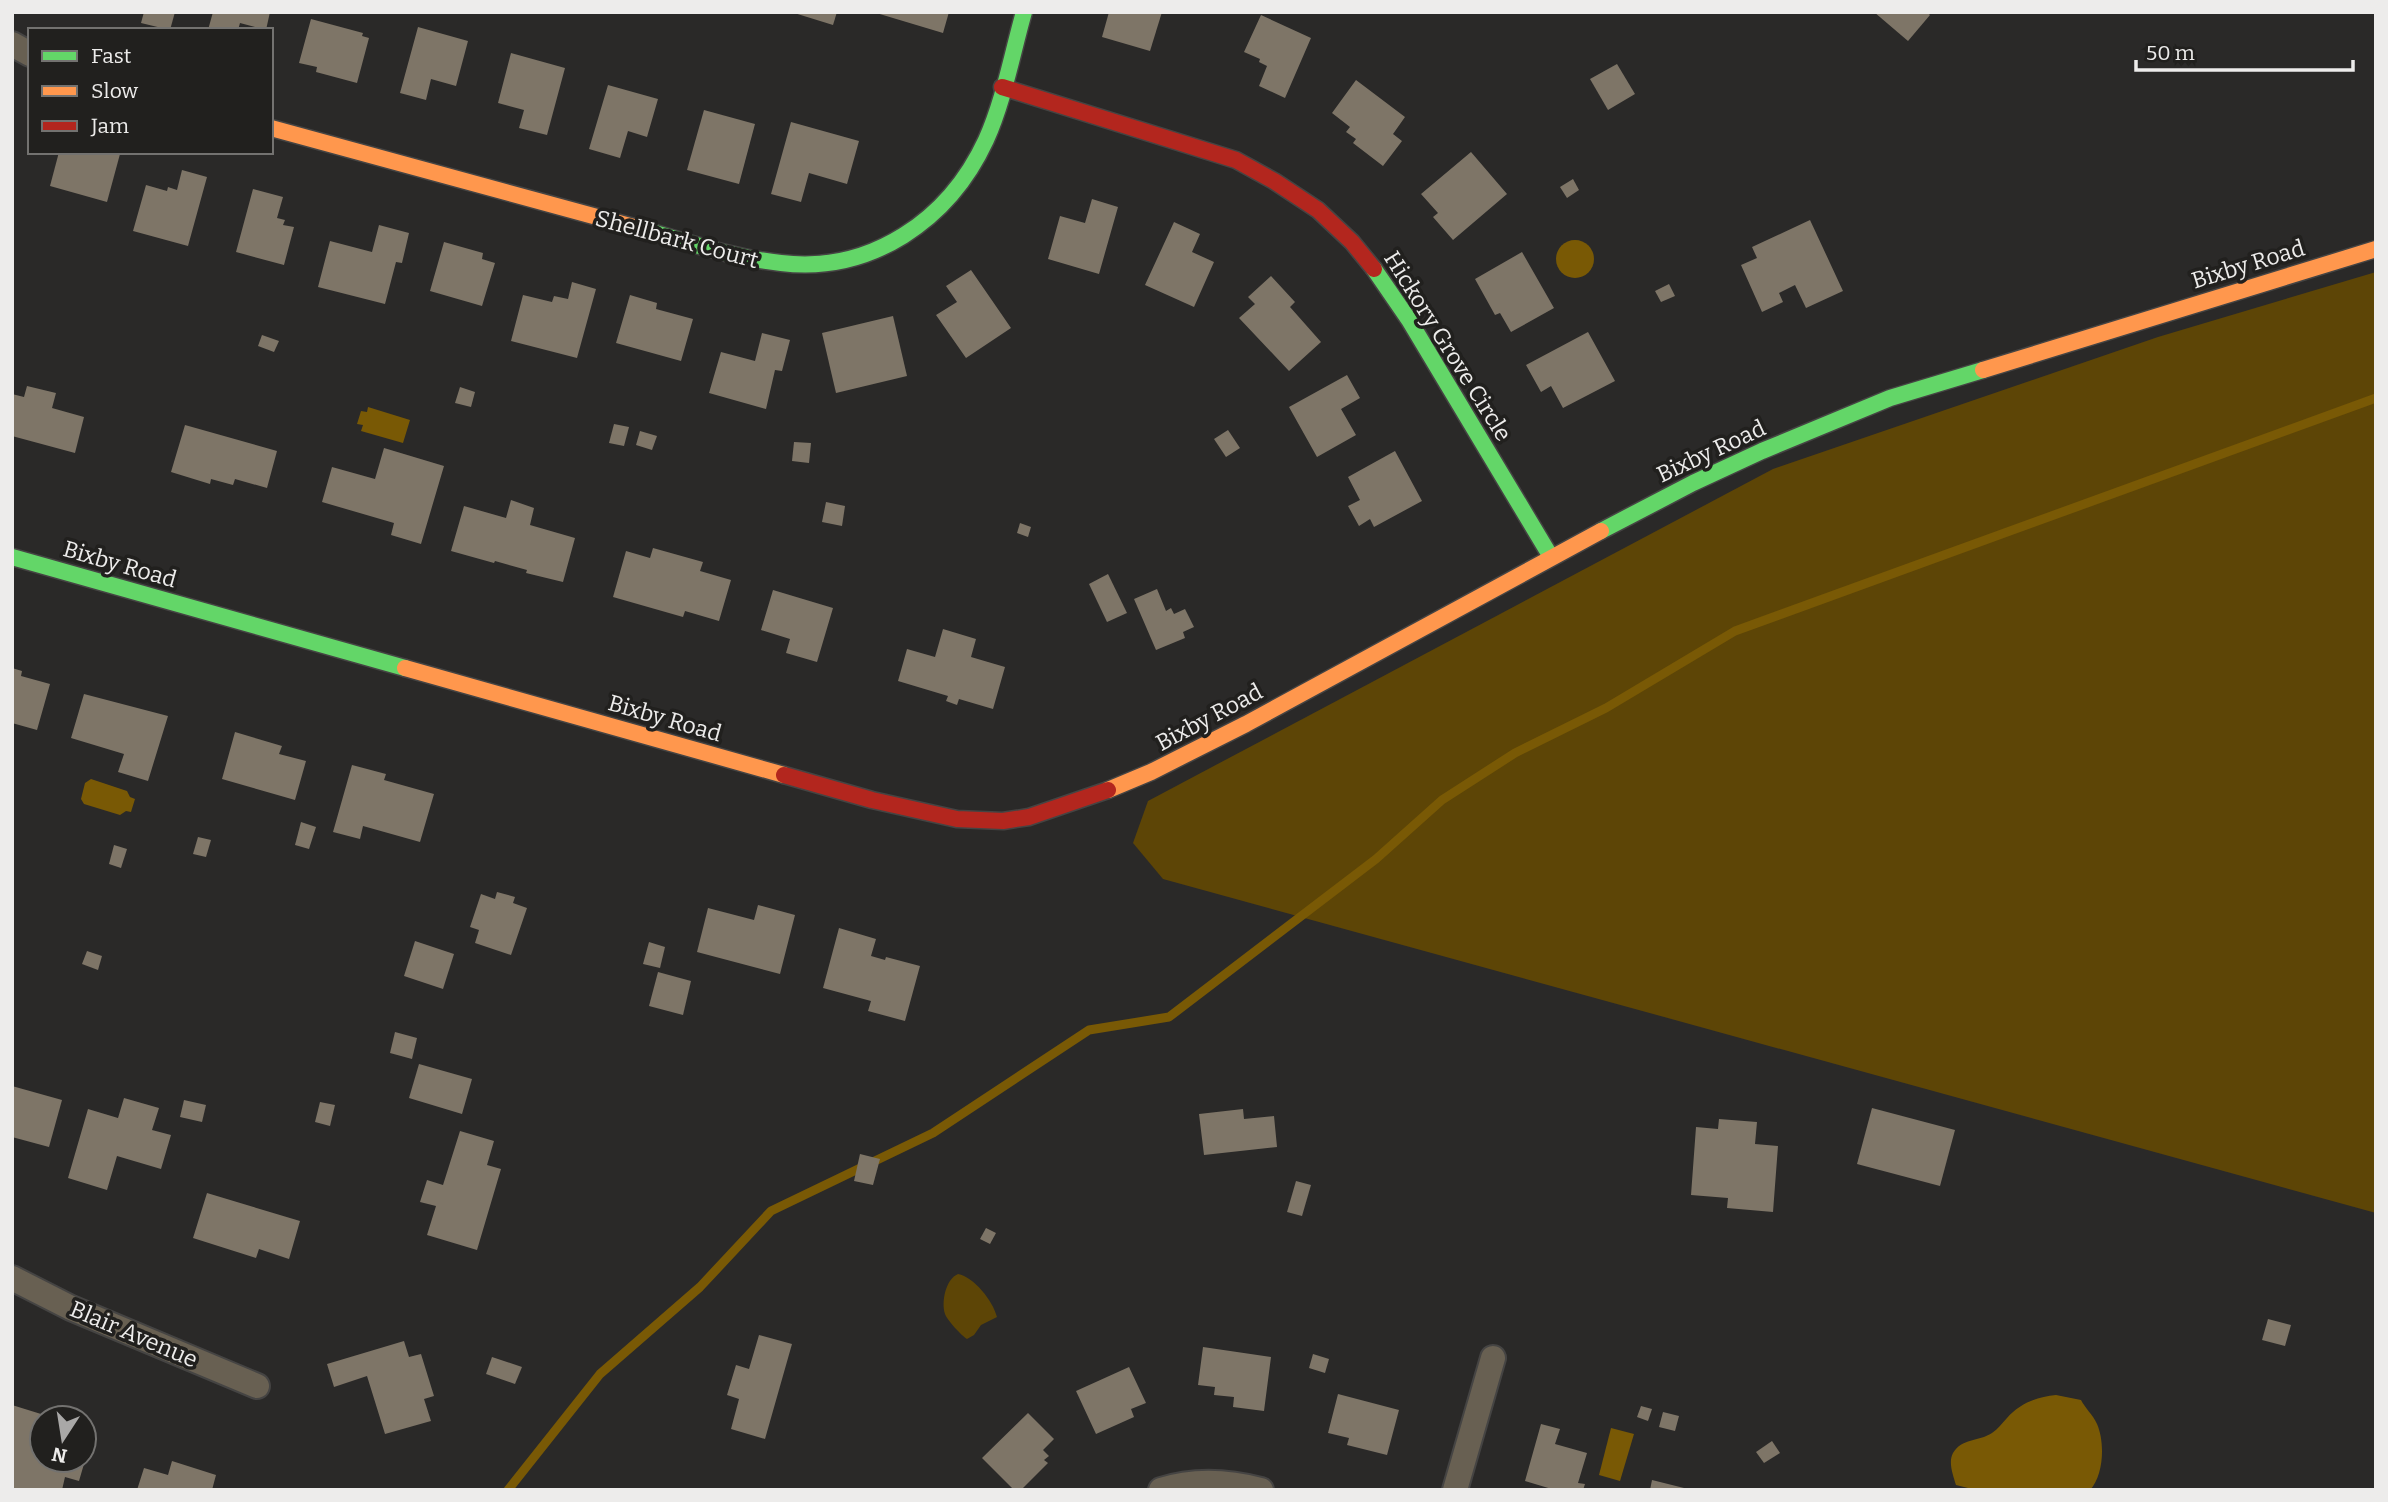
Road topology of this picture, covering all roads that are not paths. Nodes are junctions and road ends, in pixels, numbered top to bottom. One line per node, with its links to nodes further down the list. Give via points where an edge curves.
1 (1024, 12): 4 (street, Shellbark Court)
2 (12, 44): 3 (street)
3 (28, 53)
4 (1002, 87): 5 (street, Shellbark Court, via 981,150 940,209 881,250 819,265 789,266 746,258); 8 (street, Hickory Grove Circle, via 1236,160 1318,209 1352,242 1388,288)
5 (273, 129)
6 (2376, 249): 8 (street, Bixby Road, via 1890,398 1716,472)
7 (12, 557): 8 (street, Bixby Road, via 872,800 980,822 1029,817 1152,772)
8 (1550, 557)
9 (12, 1278): 11 (street, Blair Avenue)
10 (1493, 1357): 14 (street)
11 (257, 1386)
12 (1161, 1490): 13 (street, via 1205,1482)
13 (1261, 1490)
14 (1455, 1490)

